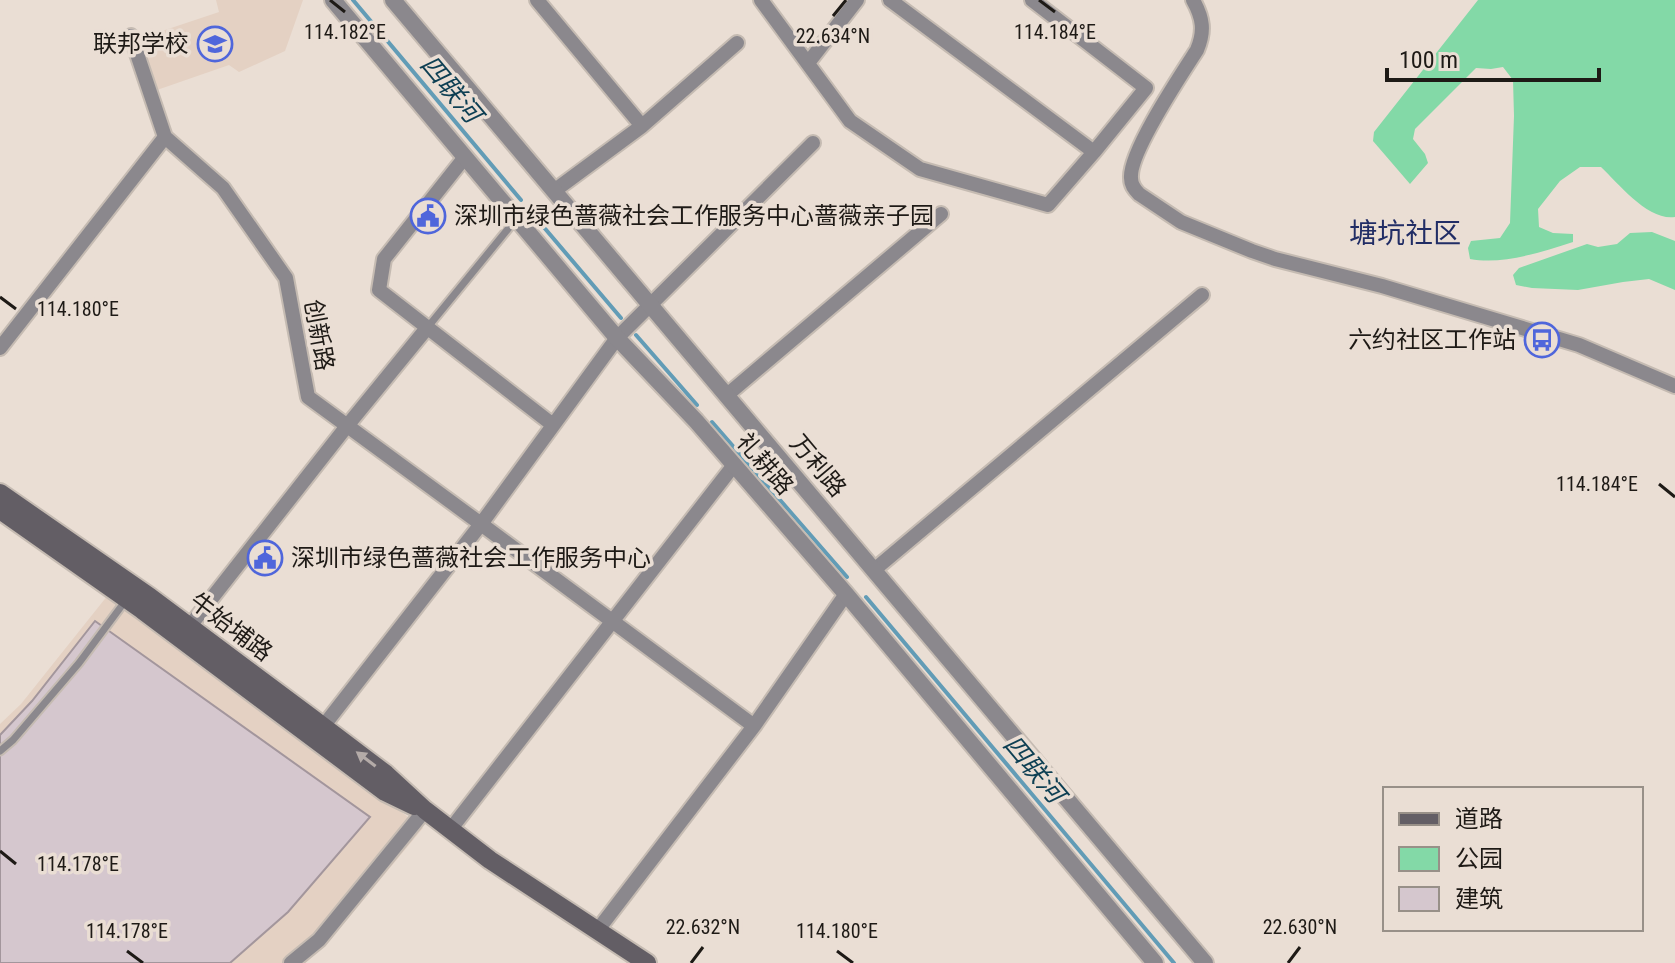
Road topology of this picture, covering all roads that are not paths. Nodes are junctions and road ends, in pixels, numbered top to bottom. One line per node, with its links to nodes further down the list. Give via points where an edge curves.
1 (333, 0): 16 (street, 礼耕路)
2 (393, 0): 17 (street, 万利路)
3 (537, 0): 12 (street)
4 (761, 0): 11 (street)
5 (857, 0): 11 (street)
6 (890, 0): 15 (street)
7 (1032, 0): 15 (street, via 1146,88)
8 (1200, 4): 25 (street, via 1203,31 1197,50 1134,161 1131,182 1139,194 1181,222 1252,251 1565,340)
9 (131, 36): 13 (street)
10 (737, 43): 12 (street)
11 (808, 63): 15 (street, via 850,121 920,169 1048,205)
12 (642, 126): 17 (street)
13 (165, 137): 24 (street); 28 (street, 创新路, via 223,188 286,278 308,397)
14 (813, 143): 21 (street)
15 (1094, 152)
16 (465, 157): 19 (street, 礼耕路); 22 (street, via 384,259 379,290)
17 (554, 191): 21 (street, 万利路)
18 (941, 214): 26 (street)
19 (517, 218): 22 (lane); 23 (street, 礼耕路)
20 (1202, 295): 33 (street)
21 (650, 305): 23 (street); 26 (street, 万利路)
22 (427, 328): 27 (street); 28 (street)
23 (617, 338): 27 (street); 29 (street, 礼耕路)
24 (0, 348)
25 (1675, 386)
26 (727, 395): 33 (street, 万利路)
27 (553, 425): 32 (street)
28 (347, 426): 32 (street, 创新路); 37 (street)
29 (734, 465): 35 (street, 礼耕路); 36 (street)
30 (0, 493): 34 (main road, 牛始埔路)
31 (2, 515): 34 (main road, 牛始埔路)
32 (481, 524): 36 (street, 创新路); 39 (street)
33 (874, 570): 47 (street, 万利路)
34 (132, 593): 37 (main road, 牛始埔路); 39 (main road, 牛始埔路); 40 (lane, via 79,663)
35 (846, 594): 38 (street); 46 (street, 礼耕路)
36 (612, 622): 38 (street, 创新路); 42 (street)
37 (190, 626): 39 (main road, 牛始埔路)
38 (754, 726): 43 (street)
39 (318, 732): 41 (main road, 牛始埔路, via 385,792)
40 (0, 751)
41 (425, 810): 42 (main road, 牛始埔路); 44 (street, via 319,940)
42 (450, 830): 43 (main road, 牛始埔路)
43 (597, 931): 45 (main road, 牛始埔路)
44 (291, 963)
45 (647, 963)
46 (1155, 963)
47 (1205, 963)

